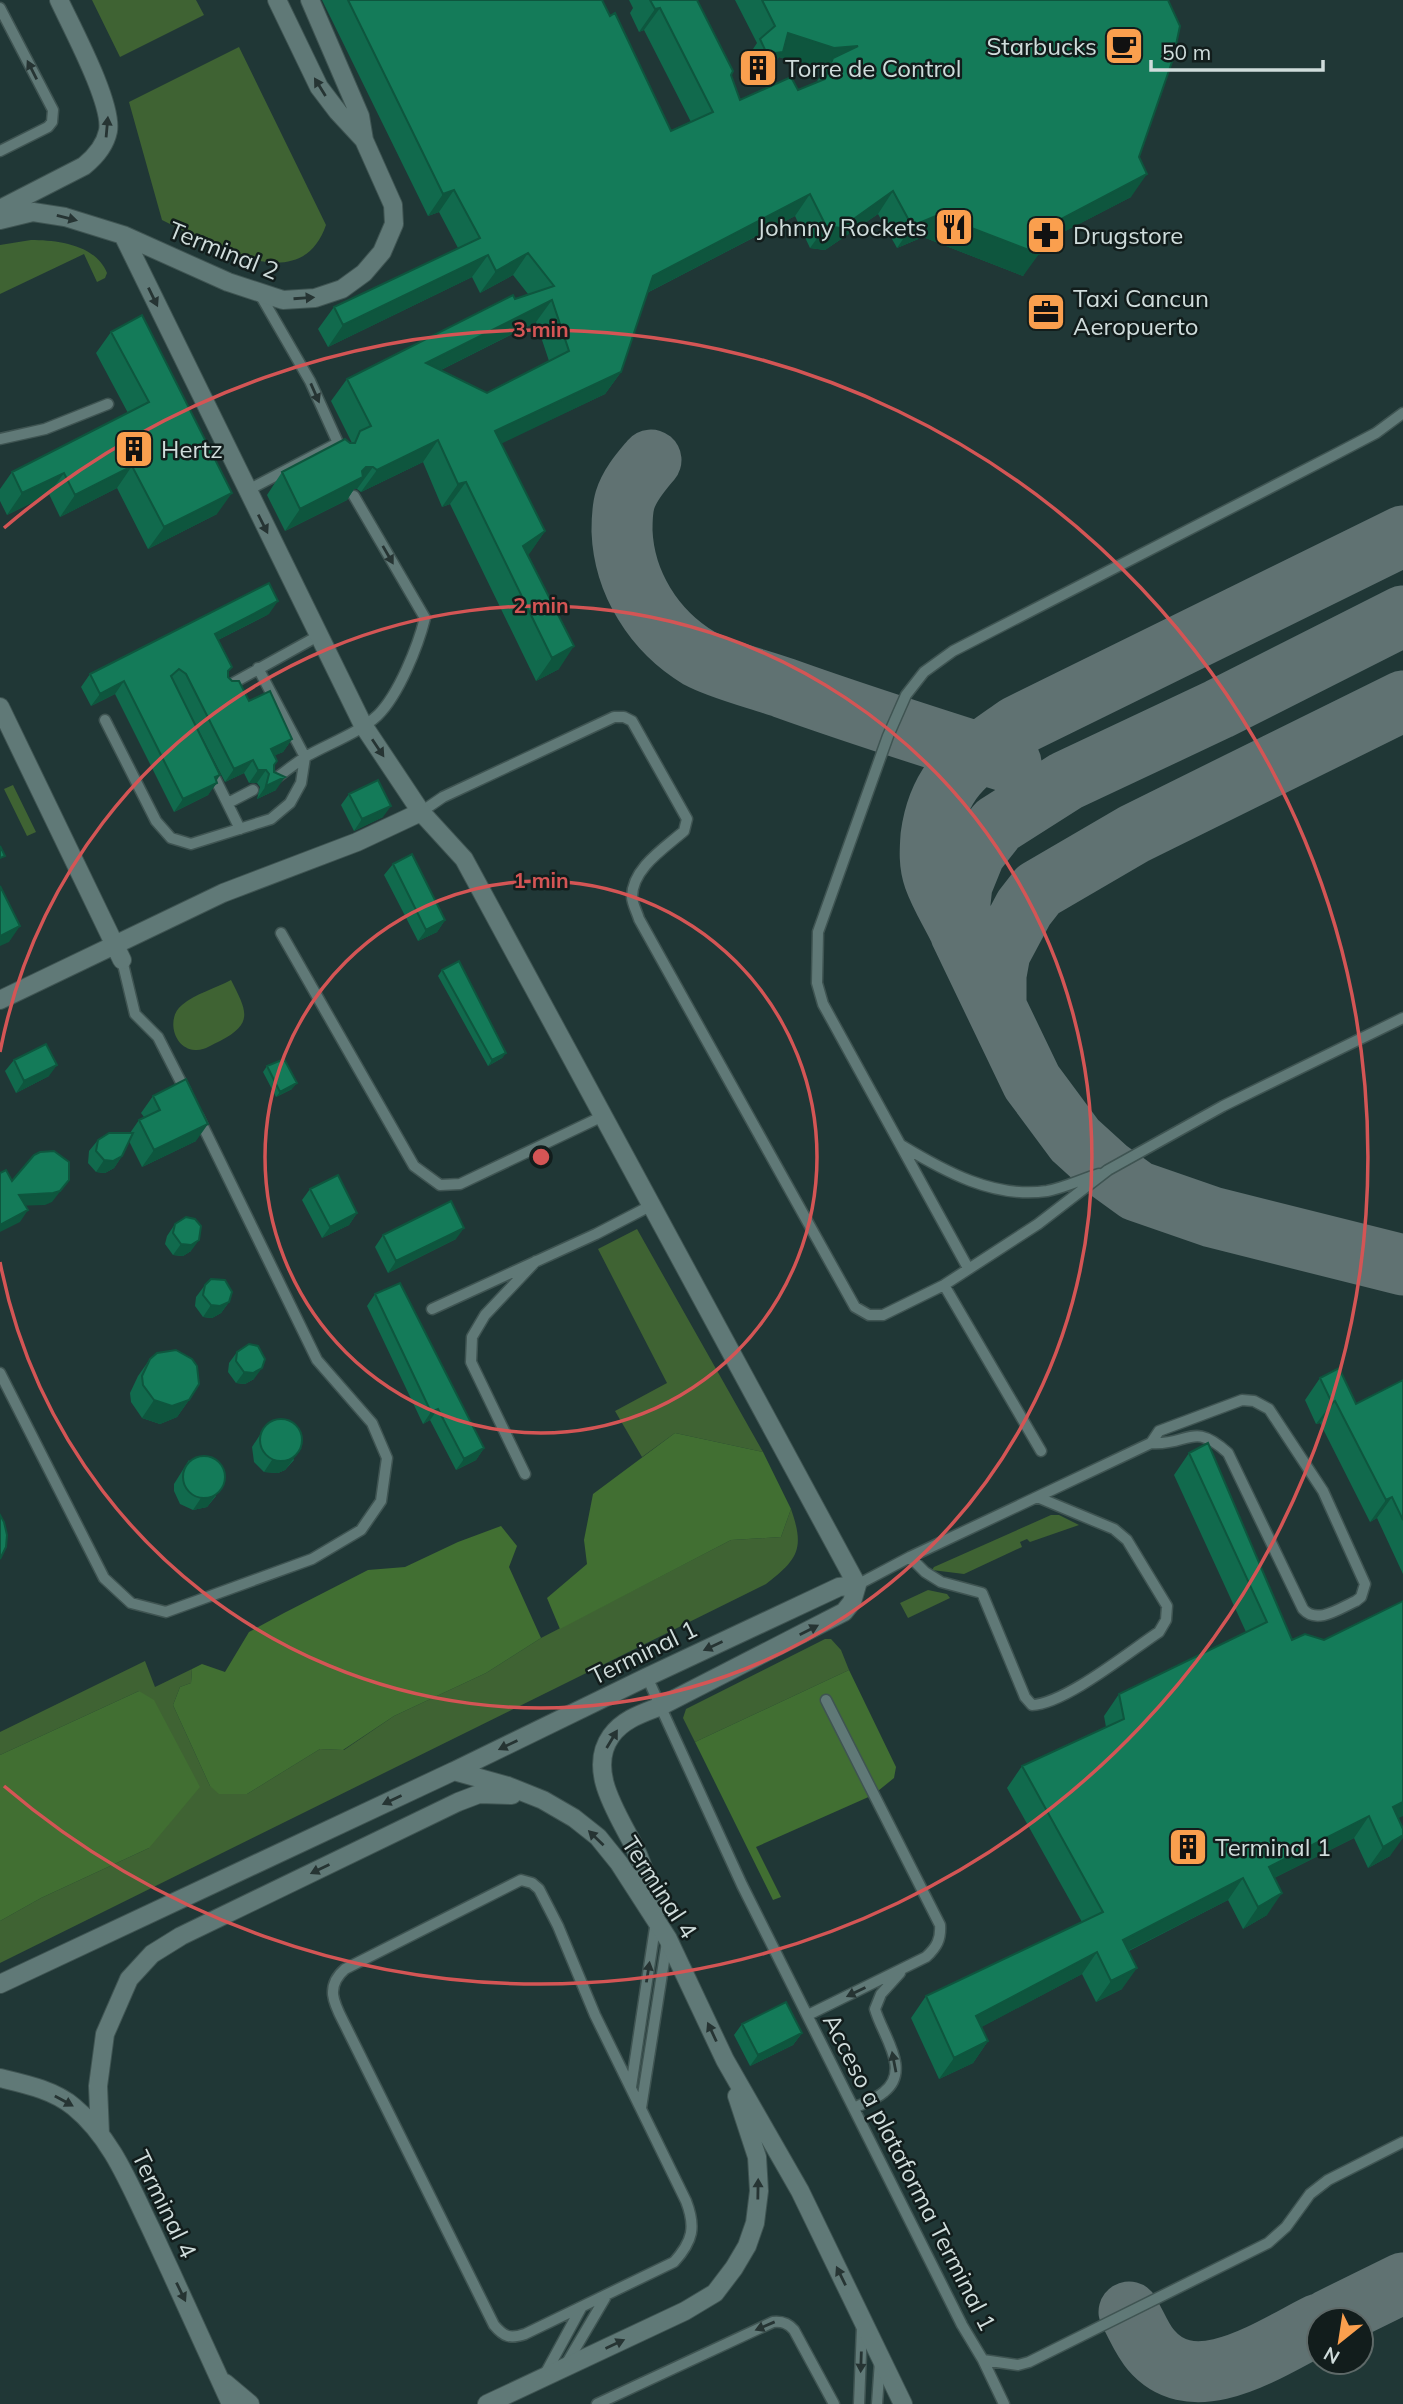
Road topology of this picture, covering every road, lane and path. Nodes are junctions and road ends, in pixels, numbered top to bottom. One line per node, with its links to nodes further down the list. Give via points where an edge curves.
1 (60, 0): 7 (street, one-way to 1, via 84,166 105,141 109,128 100,90)
2 (277, 0): 5 (street, Terminal 2, one-way to 2, via 319,87)
3 (310, 0): 5 (street, Terminal 2, via 360,116)
4 (0, 8): 6 (lane, one-way to 4, via 48,127 53,116)
5 (363, 140): 10 (street, Terminal 2, one-way to 5, via 283,300 315,298 342,289 382,252 394,224 393,205)
6 (0, 151)
7 (0, 209)
8 (0, 220): 9 (street, Terminal 2, one-way to 9, via 33,212)
9 (123, 235): 10 (street, Terminal 2); 16 (street, one-way to 16)
10 (258, 291): 14 (lane, one-way to 14, via 310,381)
11 (108, 404): 13 (lane, via 45,429)
12 (1403, 414): 36 (lane, via 1376,433 953,651 924,672 906,695 818,932 816,963 823,1004)
13 (0, 439)
14 (338, 443): 15 (lane); 16 (lane)
15 (336, 458)
16 (246, 491): 18 (street, one-way to 18)
17 (354, 496): 23 (lane, one-way to 23, via 425,618 396,688 380,713)
18 (318, 636): 19 (lane); 23 (street)
19 (258, 668): 20 (lane); 24 (lane)
20 (226, 687)
21 (0, 707): 32 (street)
22 (105, 720): 30 (lane, via 156,821 171,838 191,844)
23 (363, 725): 24 (lane); 29 (street, one-way to 29)
24 (304, 757): 26 (lane); 30 (lane, via 301,783 290,803 271,819)
25 (205, 758): 28 (lane)
26 (272, 781)
27 (253, 790): 28 (lane)
28 (228, 803): 30 (lane)
29 (421, 812): 32 (street, via 357,842 223,893); 35 (street, via 464,859); 41 (lane, via 443,797 614,717 632,721 687,819 684,831 649,862 636,882 632,898 646,931 855,1307 869,1315 883,1315)
30 (240, 829)
31 (281, 933): 35 (lane, via 414,1166 440,1185 460,1184)
32 (119, 952): 33 (street); 43 (lane, via 135,1014 158,1037 317,1360 372,1423 387,1458 381,1502 361,1530 312,1559 166,1612 131,1602 104,1578)
33 (0, 1000)
34 (1403, 1018): 37 (lane, via 1223,1106)
35 (603, 1116): 38 (street)
36 (898, 1143): 37 (lane, via 941,1169 1017,1192 1049,1191); 40 (lane)
37 (1108, 1170): 40 (lane, via 1038,1224)
38 (652, 1205): 39 (lane); 49 (street)
39 (536, 1261): 42 (lane); 46 (lane, via 485,1315 472,1337 471,1362)
40 (968, 1268): 41 (lane)
41 (944, 1285): 45 (lane)
42 (432, 1309)
43 (0, 1373)
44 (1151, 1443): 44 (lane, Terminal 1, via 1166,1444 1196,1435 1228,1453 1307,1614 1321,1616 1361,1597 1364,1584 1323,1491 1269,1409 1242,1400 1159,1431); 47 (lane, Terminal 1)
45 (1041, 1451)
46 (525, 1474)
47 (1037, 1497): 48 (lane, Terminal 1); 48 (lane, via 1114,1529 1127,1540 1167,1606 1159,1632 1061,1696 1032,1705 982,1592 941,1582)
48 (910, 1557): 49 (lane, Terminal 1)
49 (857, 1585): 50 (street, Terminal 1, one-way to 50, via 839,1587); 52 (street, one-way to 49, via 844,1612)
50 (647, 1677): 52 (lane, Acceso a plataforma Terminal 1); 53 (street, Terminal 1, one-way to 53)
51 (826, 1700): 57 (lane, via 940,1925 935,1949)
52 (661, 1706): 56 (street, one-way to 52, via 639,1857 602,1776 609,1738 631,1718); 59 (lane, Acceso a plataforma Terminal 1, via 742,1885)
53 (454, 1771): 54 (street, Terminal 4); 58 (street, one-way to 58)
54 (542, 1800): 55 (street, Terminal 4, one-way to 54, via 598,1838); 65 (street, one-way to 65, via 501,1793 479,1794 458,1802 152,1954 129,1979 105,2034 97,2086)
55 (656, 1920): 56 (street, Terminal 4); 62 (lane, one-way to 55)
56 (668, 1938): 60 (street, Terminal 4, one-way to 56); 63 (lane)
57 (904, 1969): 59 (lane, one-way to 59); 64 (lane, one-way to 57, via 887,2090 896,2073 875,2009 881,1994)
58 (0, 1984)
59 (808, 2015): 64 (lane, Acceso a plataforma Terminal 1)
60 (725, 2060): 69 (street, Terminal 4, one-way to 60, via 800,2192); 72 (street, one-way to 60, via 715,2293 747,2246 760,2191 757,2157)
61 (0, 2078): 65 (street, Terminal 4, one-way to 65, via 40,2088 74,2106)
62 (631, 2087): 63 (lane); 68 (lane, via 558,1926 539,1889 527,1880 345,1969 333,1983 332,1993 348,2031 494,2325 502,2335 516,2337)
63 (641, 2108): 67 (lane, via 685,2201 692,2229 689,2242 674,2262)
64 (854, 2108): 71 (lane, Acceso a plataforma Terminal 1)
65 (100, 2134): 74 (street, Terminal 4, one-way to 74, via 117,2159)
66 (1403, 2142): 71 (lane, Acceso a plataforma Terminal 1, via 1328,2180 1268,2243 1029,2362)
67 (606, 2296): 68 (lane); 72 (lane)
68 (581, 2308): 73 (lane)
69 (862, 2321): 70 (street, Terminal 4); 80 (lane, one-way to 80)
70 (880, 2357): 81 (lane); 82 (street, Terminal 4)
71 (983, 2360): 83 (lane)
72 (564, 2368): 73 (street)
73 (543, 2378): 77 (street)
74 (220, 2379): 75 (street, Terminal 4); 76 (street)
75 (231, 2404)
76 (250, 2404)
77 (487, 2404)
78 (597, 2404): 79 (lane, one-way to 78, via 794,2330 781,2321)
79 (834, 2404)
80 (859, 2404)
81 (877, 2404)
82 (903, 2404)
83 (1004, 2404)

